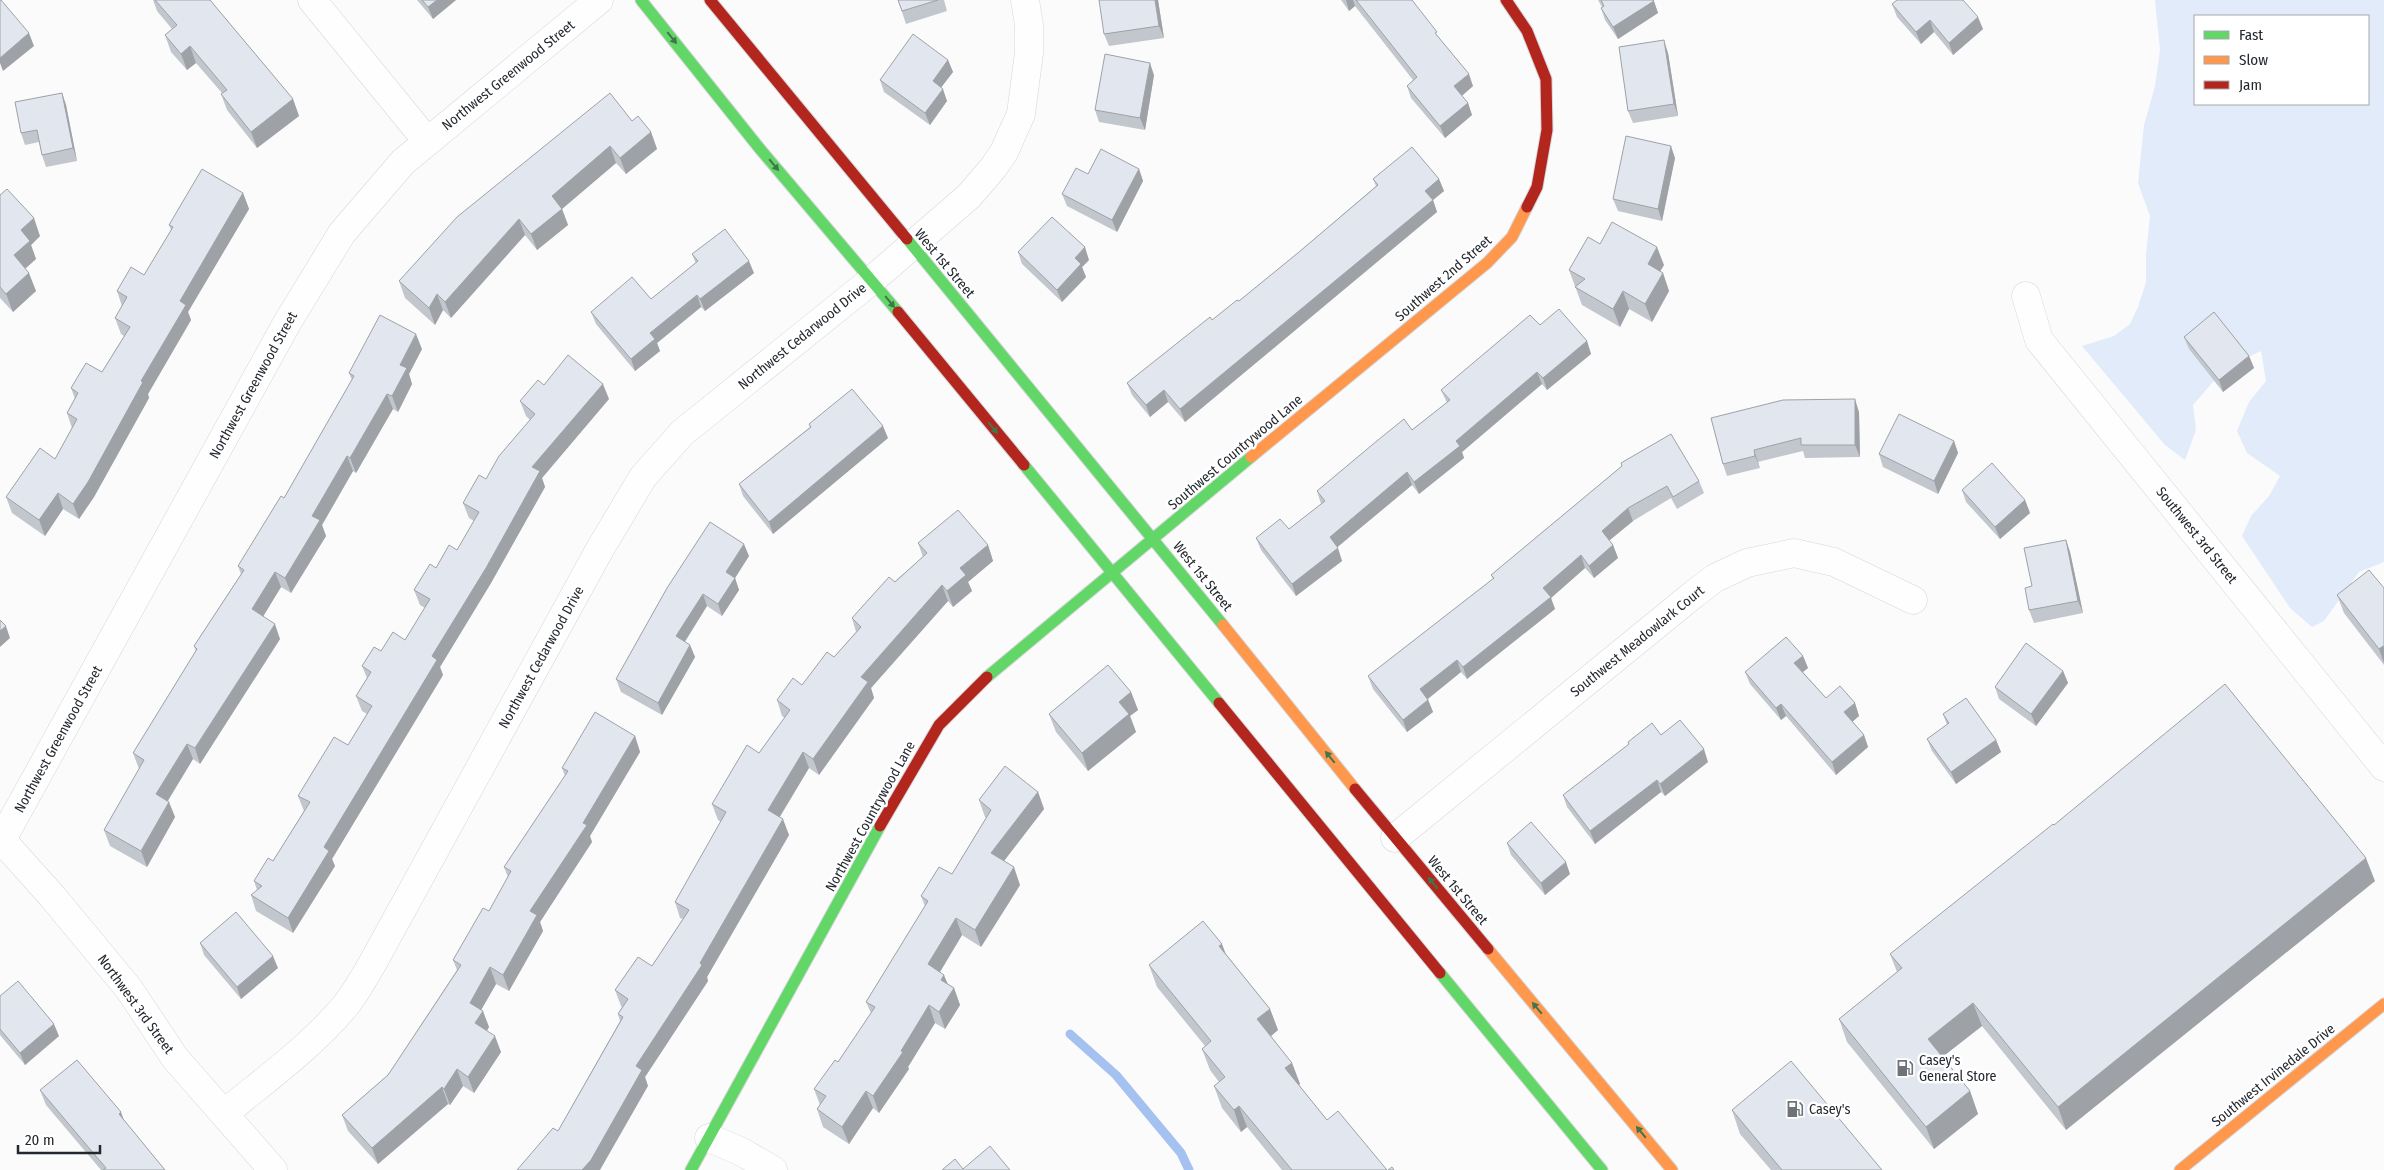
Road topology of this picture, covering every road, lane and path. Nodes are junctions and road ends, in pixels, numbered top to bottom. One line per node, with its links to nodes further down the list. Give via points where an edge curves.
1 (312, 0): 7 (street)
2 (599, 0): 7 (street, Northwest Greenwood Street)
3 (641, 0): 9 (main road, one-way to 9, via 760,149)
4 (710, 0): 8 (main road, West 1st Street)
5 (1025, 0): 8 (street, Northwest Cedarwood Drive, via 1030,25 1029,53 1021,114 1012,136 993,168 969,196)
6 (1506, 0): 11 (main road, Southwest 2nd Street, via 1527,31 1546,79 1547,130 1537,186 1512,237 1487,263)
7 (427, 141): 17 (street, Northwest Greenwood Street, via 403,162 342,233 314,277)
8 (910, 245): 9 (street, Northwest Cedarwood Drive); 12 (main road, West 1st Street)
9 (872, 280): 13 (main road, one-way to 13); 19 (street, Northwest Cedarwood Drive, via 682,433 643,477 347,1004 293,1058)
10 (2026, 296): 15 (street, Southwest 3rd Street, via 2039,340)
11 (1336, 388): 12 (main road, Southwest Countrywood Lane)
12 (1153, 539): 13 (main road, Northwest Countrywood Lane); 16 (main road, West 1st Street, one-way to 12)
13 (1112, 572): 20 (main road, Northwest Countrywood Lane, via 998,666 939,725); 24 (main road)
14 (1913, 600): 16 (street, Southwest Meadowlark Court, via 1834,562 1794,552 1747,563 1715,578 1694,594)
15 (2384, 767)
16 (1395, 838): 25 (main road, West 1st Street, one-way to 16)
17 (0, 841): 19 (street, Northwest 3rd Street, via 52,896 129,990 175,1058)
18 (2384, 1004): 26 (main road, Southwest Irvinedale Drive)
19 (225, 1113): 21 (street, Northwest 3rd Street)
20 (710, 1138): 22 (main road, Northwest Countrywood Lane); 23 (street)
21 (273, 1170)
22 (691, 1170)
23 (773, 1170)
24 (1602, 1170)
25 (1672, 1170)
26 (2180, 1170)

